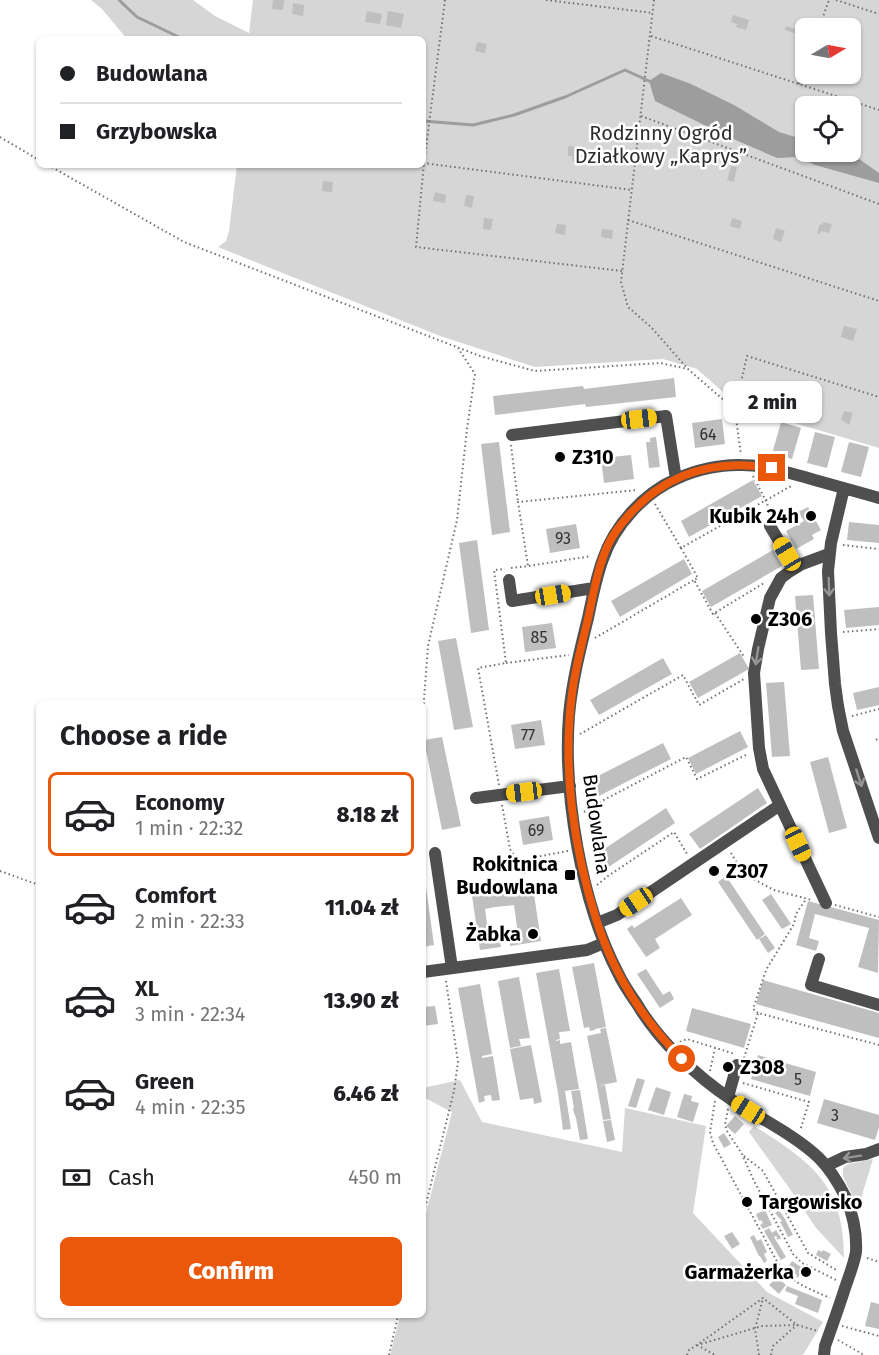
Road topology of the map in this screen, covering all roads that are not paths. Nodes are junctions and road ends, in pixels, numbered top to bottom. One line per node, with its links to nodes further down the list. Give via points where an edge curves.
1 (512, 435): 2 (street, via 666,416)
2 (676, 479): 3 (street, Budowlana, via 712,468 744,465 772,468); 9 (street, Budowlana, via 650,495 621,524 609,542)
3 (844, 488): 4 (street, Budowlana); 6 (street)
4 (879, 498)
5 (770, 526): 7 (street)
6 (830, 549): 7 (street); 13 (street, one-way to 13, via 831,633 840,719)
7 (795, 568): 12 (street, one-way to 12, via 781,578 770,598 754,673 763,769)
8 (509, 580): 9 (street, via 512,601)
9 (594, 588): 10 (street, Budowlana, via 572,693)
10 (570, 786): 11 (street); 16 (street, Budowlana, via 581,863)
11 (476, 798)
12 (780, 805): 15 (street); 16 (street, via 617,915)
13 (879, 838)
14 (435, 853): 19 (street)
15 (826, 903)
16 (597, 923): 17 (street, Budowlana)
17 (604, 943): 19 (street, via 587,950); 23 (street, Budowlana, via 639,1009 669,1046)
18 (819, 959): 21 (street, via 811,985)
19 (448, 969): 20 (street)
20 (426, 972)
21 (879, 1005)
22 (738, 1061): 23 (street)
23 (728, 1102): 25 (street, Budowlana, via 799,1142)
24 (879, 1149): 25 (street, one-way to 25)
25 (826, 1166): 26 (street, Budowlana, via 847,1200 856,1234 855,1255)
26 (824, 1355)

